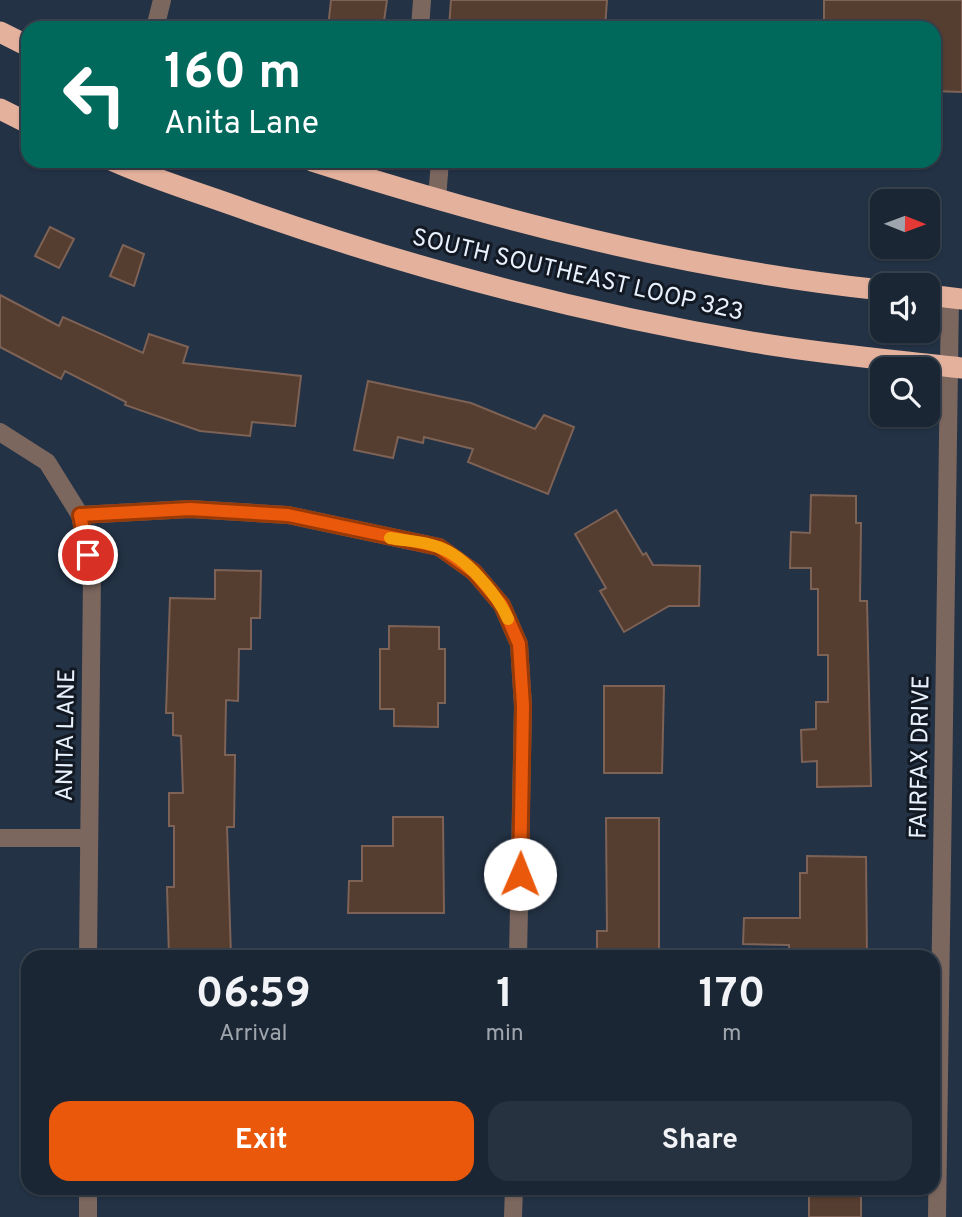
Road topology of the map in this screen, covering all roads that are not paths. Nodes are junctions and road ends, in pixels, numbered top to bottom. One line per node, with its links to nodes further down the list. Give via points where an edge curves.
1 (162, 0): 3 (street)
2 (422, 0): 4 (street)
3 (157, 21)
4 (420, 21)
5 (0, 32): 6 (highway)
6 (21, 42)
7 (0, 109): 8 (highway)
8 (21, 120)
9 (132, 168): 15 (highway, SOUTH SOUTHEAST LOOP 323, via 306,231 491,286 753,342)
10 (336, 168): 12 (highway, SOUTH SOUTHEAST LOOP 323)
11 (439, 168): 12 (street)
12 (437, 199): 13 (highway, SOUTH SOUTHEAST LOOP 323, via 666,255)
13 (870, 288)
14 (956, 298): 15 (street, FAIRFAX DRIVE)
15 (955, 367): 22 (street, FAIRFAX DRIVE)
16 (0, 432): 17 (street, via 47,462)
17 (80, 515): 19 (street, ANITA LANE, via 92,575); 21 (street, via 190,509 288,515 439,547 474,572 502,605 519,644 523,706)
18 (0, 838): 19 (street)
19 (88, 838): 20 (street, ANITA LANE)
20 (88, 950)
21 (518, 950)
22 (940, 1075)
23 (88, 1195): 26 (street)
24 (514, 1195): 27 (street)
25 (937, 1195): 28 (street, FAIRFAX DRIVE)
26 (88, 1217)
27 (513, 1217)
28 (937, 1217)

